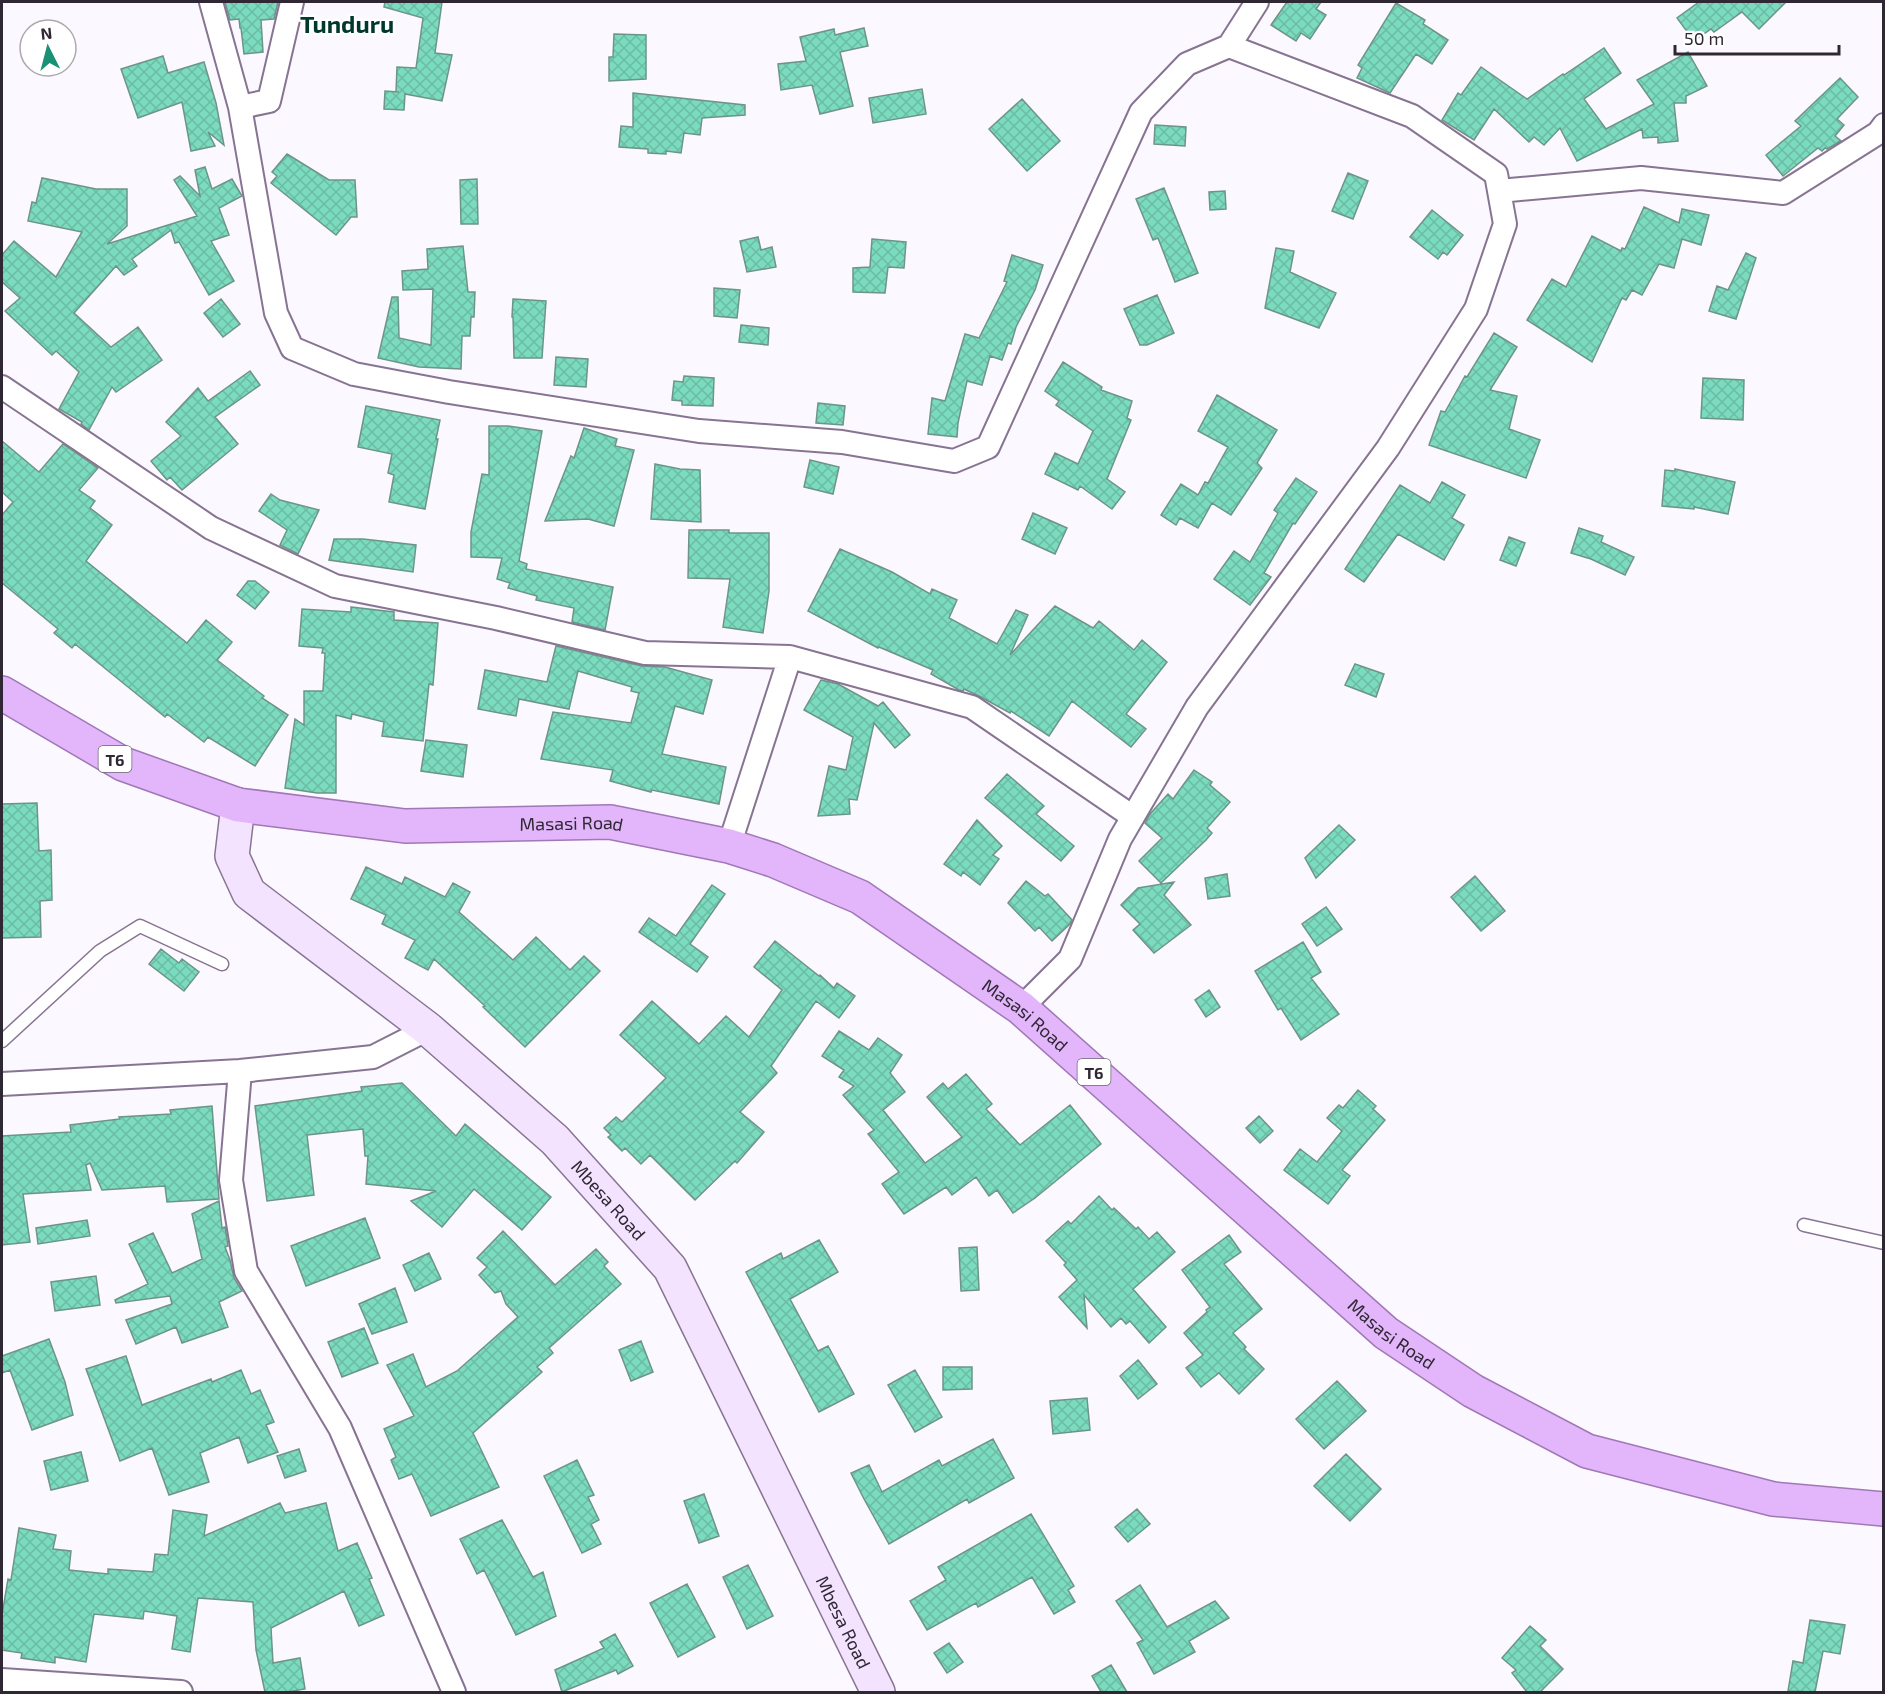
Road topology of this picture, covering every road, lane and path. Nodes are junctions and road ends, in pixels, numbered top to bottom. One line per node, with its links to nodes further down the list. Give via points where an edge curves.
1 (211, 2): 5 (street)
2 (292, 2): 5 (street, via 269,101)
3 (1257, 2): 4 (street)
4 (1229, 46): 5 (street, via 1188,64 1141,112 988,447 954,461 842,442 699,431 449,392 354,374 292,348 276,313); 7 (street, via 1413,116 1496,174)
5 (240, 107)
6 (1884, 125): 7 (street, via 1878,133 1784,192 1641,178)
7 (1499, 191): 12 (street, via 1504,224 1476,309 1388,448 1197,707)
8 (2, 387): 9 (street, via 212,528 335,586 645,653)
9 (790, 657): 12 (street, via 972,707); 13 (street)
10 (2, 693): 11 (highway, T6, via 123,764)
11 (238, 805): 13 (highway, Masasi Road / T6, via 405,826 610,822); 16 (main road, Mbesa Road, via 232,856 249,893)
12 (1132, 817): 15 (street, via 1070,959)
13 (729, 846): 15 (highway, Masasi Road / T6, via 860,897)
14 (222, 964): 17 (lane, via 140,926 100,951)
15 (1021, 1008): 22 (highway, Masasi Road / T6, via 1386,1333 1473,1391 1587,1450 1773,1499)
16 (428, 1029): 18 (street, via 374,1057); 26 (main road, Mbesa Road, via 555,1140 670,1269)
17 (2, 1041)
18 (240, 1071): 19 (street); 25 (street, via 231,1180 246,1271 340,1428)
19 (2, 1084)
20 (1804, 1225): 21 (lane)
21 (1884, 1243)
22 (1884, 1509)
23 (2, 1680): 24 (street)
24 (182, 1692)
25 (454, 1692)
26 (878, 1692)

